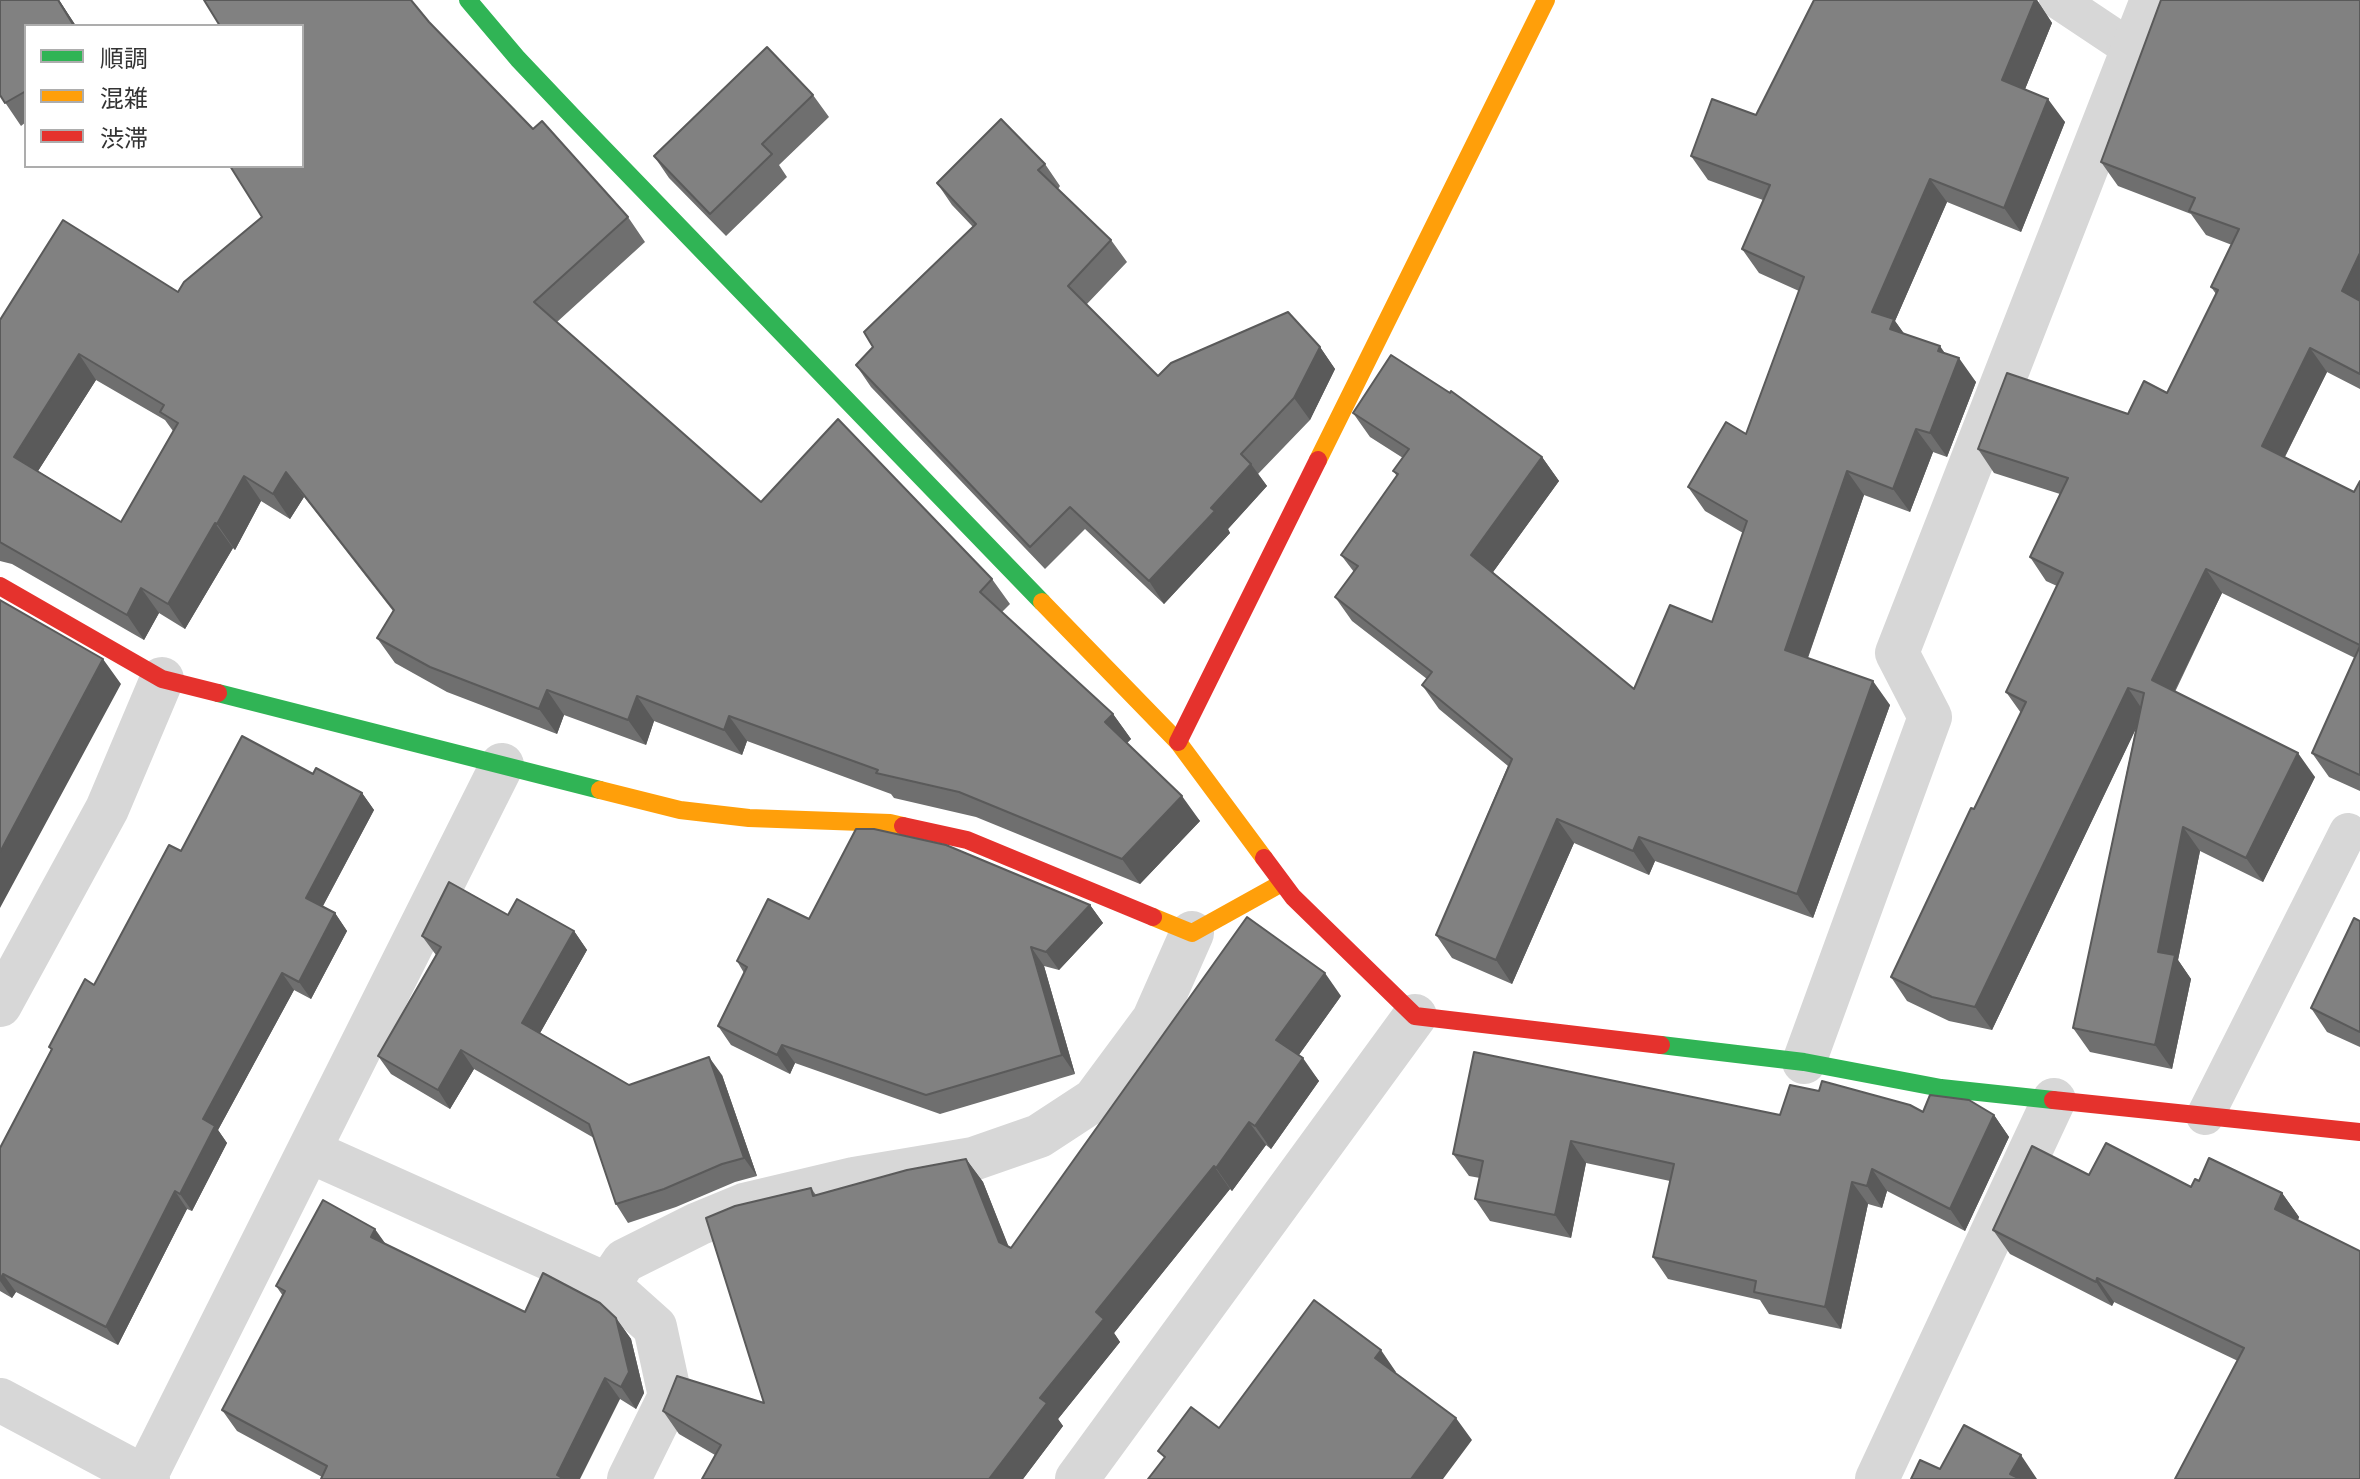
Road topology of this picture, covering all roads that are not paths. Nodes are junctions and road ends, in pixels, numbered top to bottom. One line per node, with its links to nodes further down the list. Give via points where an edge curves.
1 (468, 0): 8 (street, via 537,79)
2 (1546, 0): 8 (street)
3 (2058, 0): 5 (lane)
4 (2152, 0): 5 (street)
5 (2133, 50): 15 (street, via 1897,653 1930,717)
6 (0, 586): 7 (street)
7 (162, 679): 9 (street); 13 (street, via 107,809)
8 (1178, 742): 11 (street)
9 (502, 765): 12 (street, via 680,810 890,823 967,840); 19 (street)
10 (2348, 832): 17 (lane)
11 (1282, 883): 12 (street); 14 (street)
12 (1192, 933): 20 (street, via 1154,1019 1120,1066 1094,1100 1039,1136 973,1159 744,1205 624,1261)
13 (0, 1005)
14 (1415, 1016): 15 (street); 24 (street)
15 (1804, 1062): 16 (street, via 1941,1088)
16 (2054, 1100): 17 (street); 25 (street)
17 (2205, 1116): 18 (street)
18 (2360, 1132)
19 (309, 1151): 20 (street); 22 (street)
20 (608, 1285): 23 (street, via 655,1327 670,1396)
21 (0, 1400): 22 (street)
22 (146, 1478)
23 (629, 1479)
24 (1077, 1479)
25 (1877, 1479)

